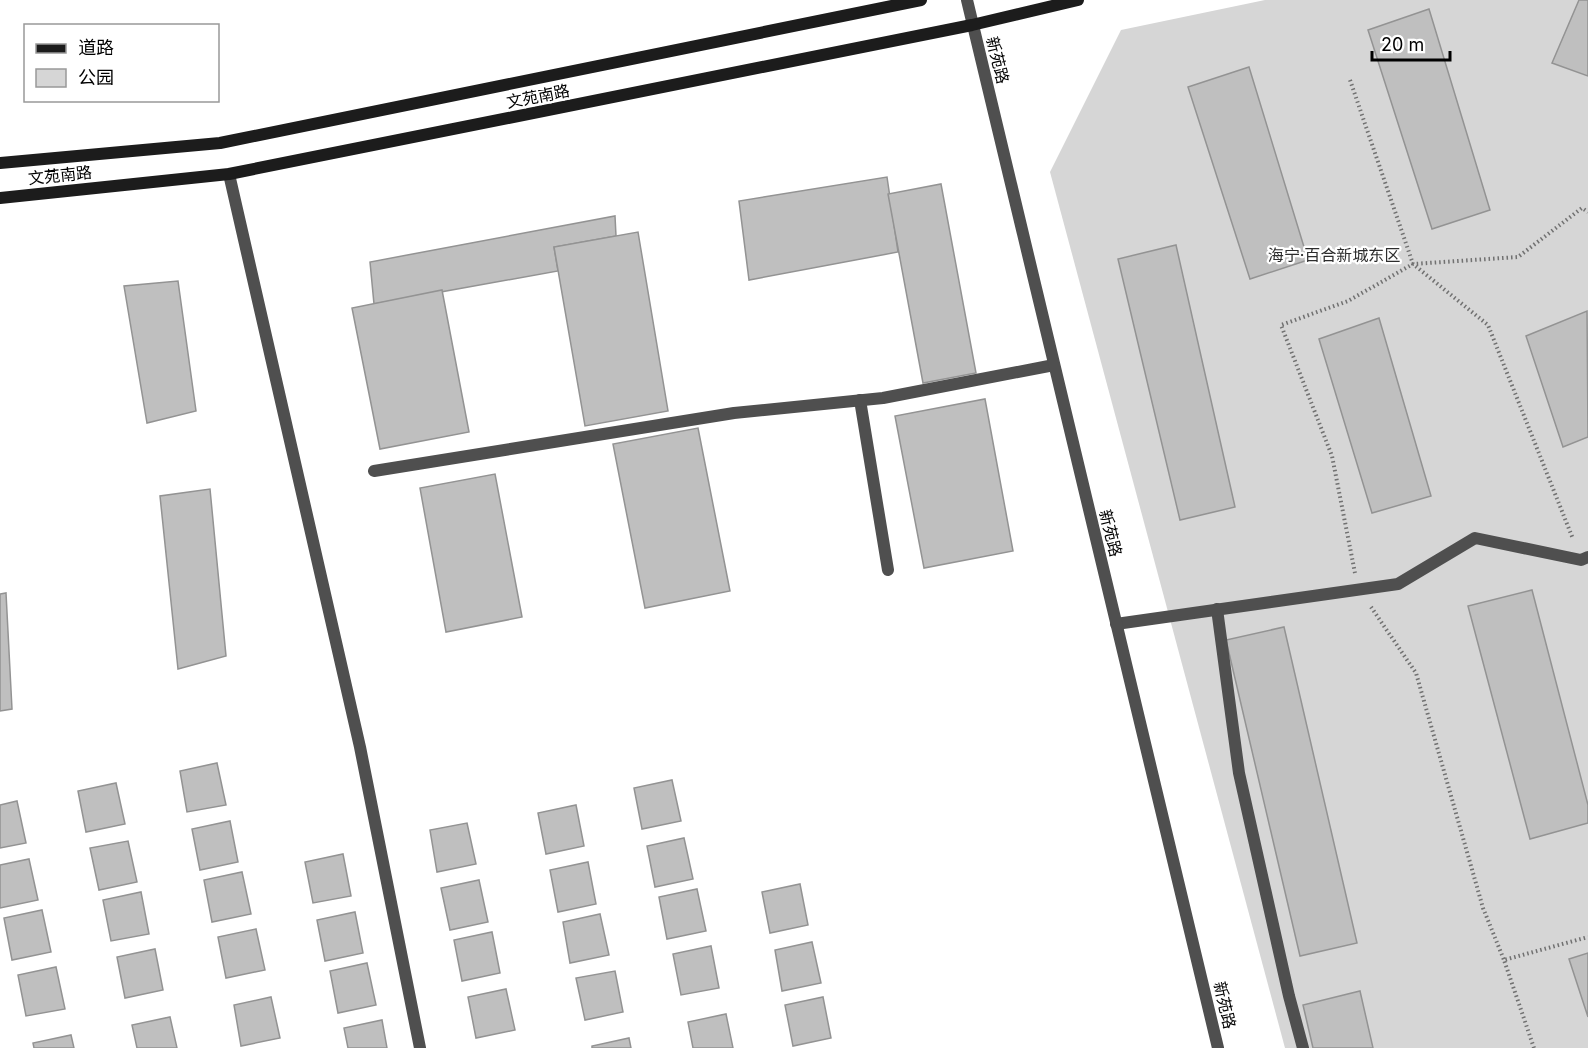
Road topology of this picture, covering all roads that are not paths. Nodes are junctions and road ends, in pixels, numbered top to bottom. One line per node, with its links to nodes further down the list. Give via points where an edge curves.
1 (921, 0): 5 (main road, 文苑南路, via 220,143)
2 (967, 0): 4 (street, 新苑路)
3 (1078, 0): 4 (main road, 文苑南路)
4 (972, 26): 6 (main road, 文苑南路); 8 (street, 新苑路)
5 (0, 163)
6 (229, 174): 7 (main road, 文苑南路); 15 (street, via 360,747)
7 (0, 198)
8 (1054, 365): 9 (street); 14 (street, 新苑路)
9 (860, 400): 10 (street, via 734,413); 12 (street)
10 (374, 471)
11 (1584, 558): 13 (street, via 1475,538 1398,584)
12 (888, 570)
13 (1217, 609): 14 (street); 17 (street, via 1239,773)
14 (1116, 624): 16 (street, 新苑路)
15 (420, 1048)
16 (1216, 1048)
17 (1303, 1048)

